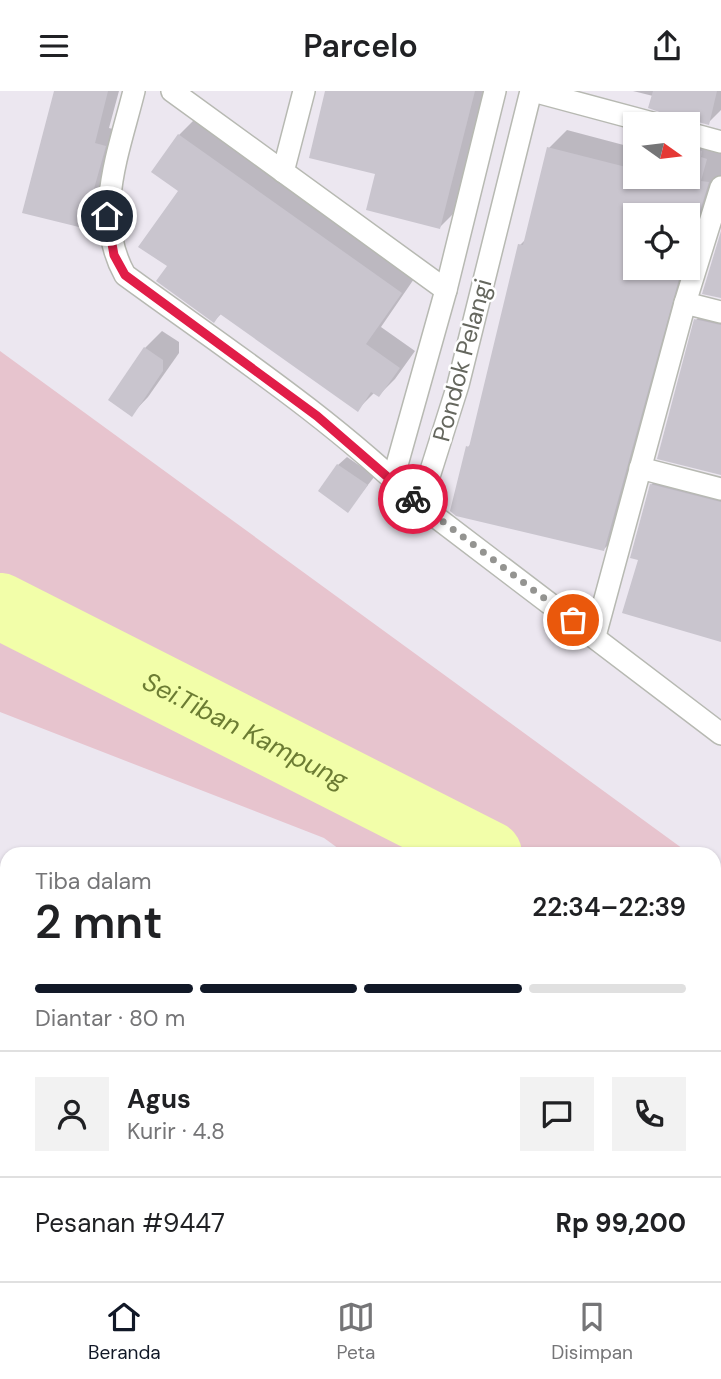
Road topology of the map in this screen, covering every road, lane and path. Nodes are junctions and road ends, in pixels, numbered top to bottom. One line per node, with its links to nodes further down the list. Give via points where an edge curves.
1 (134, 91): 15 (street, via 107,216 114,255 125,275 317,416)
2 (172, 91): 9 (street)
3 (304, 91): 9 (street)
4 (495, 91): 11 (street)
5 (532, 91): 6 (street); 17 (street, Pondok Pelangi, via 458,385)
6 (623, 115)
7 (700, 136): 8 (street)
8 (721, 142)
9 (283, 172): 11 (street)
10 (721, 187): 12 (street)
11 (446, 290): 15 (street)
12 (685, 303): 13 (street); 14 (street)
13 (721, 312)
14 (640, 468): 16 (street); 18 (street)
15 (393, 479): 17 (street)
16 (721, 489)
17 (419, 505): 18 (street)
18 (595, 636): 19 (street)
19 (721, 734)

